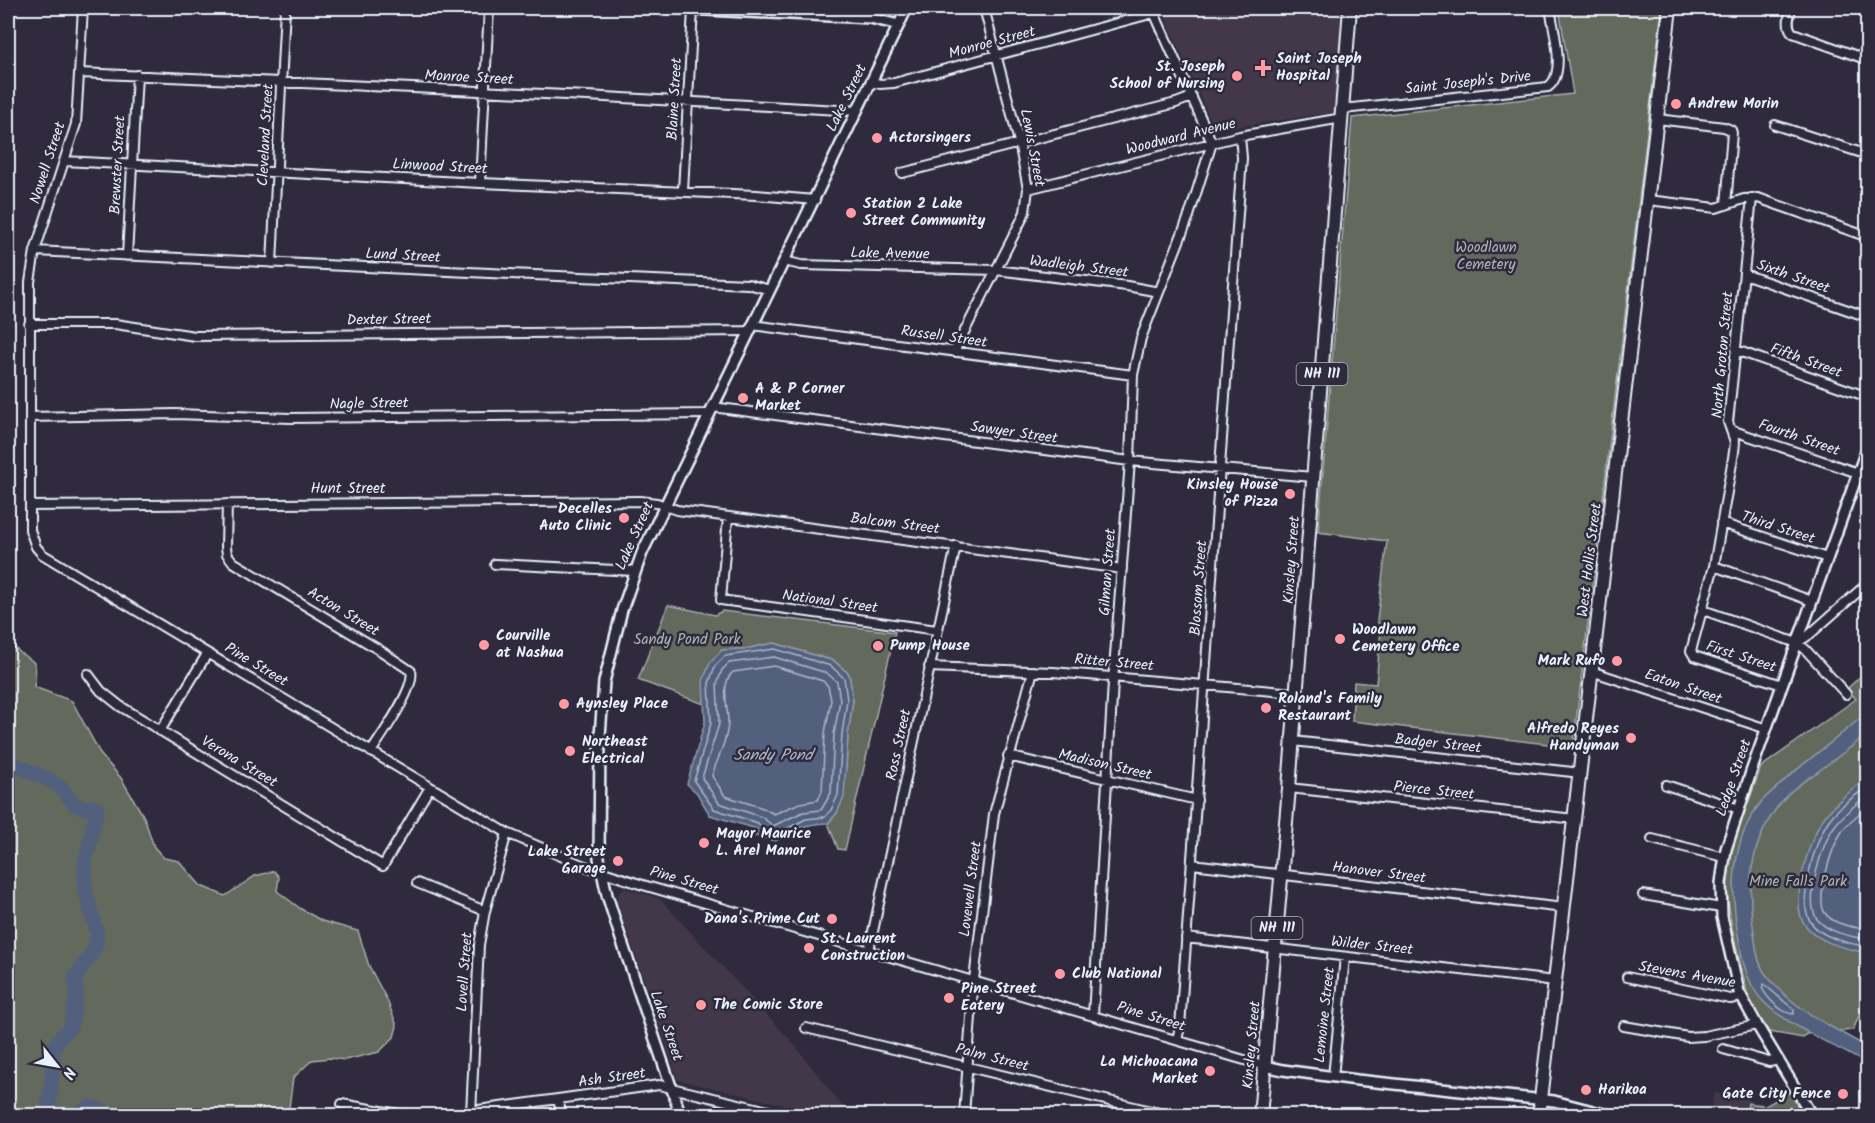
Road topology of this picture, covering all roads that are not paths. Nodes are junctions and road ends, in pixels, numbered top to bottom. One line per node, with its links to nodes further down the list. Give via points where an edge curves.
1 (83, 8): 16 (street, Nowell Street)
2 (285, 8): 19 (street, Cleveland Street)
3 (489, 8): 20 (street)
4 (666, 8): 11 (street)
5 (907, 8): 13 (street, Lake Street)
6 (984, 8): 14 (street, Lewis Street)
7 (1350, 8): 24 (main road, Kinsley Street / NH 111)
8 (1550, 8): 24 (street, Saint Joseph's Drive, via 1558,70 1548,87)
9 (1670, 8): 25 (main road, West Hollis Street)
10 (1791, 8): 15 (street, via 1790,30)
11 (693, 9): 13 (street, via 870,18); 22 (street, Blaine Street)
12 (1153, 10): 14 (street, Monroe Street); 21 (street)
13 (899, 24): 18 (street, Lake Street)
14 (996, 56): 18 (street, Monroe Street, via 894,83); 28 (street, Lewis Street)
15 (1868, 60)
16 (80, 73): 17 (street, Monroe Street); 31 (street, Nowell Street, via 76,124)
17 (137, 75): 19 (street, Monroe Street); 32 (street, Brewster Street)
18 (872, 82): 23 (street, Lake Street)
19 (282, 83): 20 (street, Monroe Street); 33 (street, Cleveland Street)
20 (485, 93): 22 (street, Monroe Street); 35 (street)
21 (1192, 97): 28 (street); 29 (street)
22 (688, 102): 23 (street, Monroe Street); 37 (street, Blaine Street)
23 (857, 111): 39 (street, Lake Street)
24 (1342, 113): 27 (street, Woodward Avenue); 65 (main road, Kinsley Street / NH 111)
25 (1658, 119): 40 (main road, West Hollis Street); 41 (street, via 1731,130)
26 (1775, 125): 30 (street)
27 (1240, 136): 29 (street, Woodward Avenue); 63 (street, Blossom Street, via 1242,158)
28 (1019, 142): 34 (street); 36 (street, Lewis Street)
29 (1212, 143): 36 (street, Woodward Avenue); 50 (street, Gilman Street)
30 (1868, 155)
31 (64, 161): 32 (street, Linwood Street); 43 (street, Nowell Street)
32 (132, 165): 33 (street, Linwood Street); 44 (street, Brewster Street)
33 (278, 172): 35 (street, Linwood Street); 46 (street, Cleveland Street)
34 (902, 173)
35 (480, 183): 37 (street, Linwood Street)
36 (1028, 189): 47 (street, Lewis Street, via 1025,212)
37 (683, 191): 39 (street, Linwood Street)
38 (1752, 198): 41 (street); 42 (street); 48 (street, North Groton Street)
39 (815, 200): 45 (street, Lake Street)
40 (1648, 200): 41 (street, via 1695,207); 86 (main road, West Hollis Street)
41 (1726, 206)
42 (1868, 237)
43 (35, 251): 44 (street, Lund Street); 52 (street, Nowell Street)
44 (127, 256): 46 (street, Lund Street)
45 (784, 261): 47 (street, Lake Avenue, via 801,265); 49 (street, Lake Street)
46 (273, 263): 49 (street, Lund Street, via 748,284)
47 (996, 270): 50 (street, Wadleigh Street); 55 (street, Lewis Street)
48 (1744, 274): 51 (street, Sixth Street); 54 (street, North Groton Street)
49 (770, 290): 53 (street, Lake Street)
50 (1159, 292): 56 (street, Gilman Street)
51 (1868, 317)
52 (29, 324): 53 (street, Dexter Street, via 115,324 195,336); 59 (street, Pine Street)
53 (751, 328): 55 (street, Russell Street); 58 (street, Lake Street)
54 (1736, 350): 57 (street, Fifth Street); 60 (street, North Groton Street, via 1728,422)
55 (954, 352): 56 (street, Russell Street)
56 (1132, 375): 62 (street, Gilman Street)
57 (1868, 397)
58 (711, 411): 59 (street, Nagle Street, via 290,418 175,414); 62 (street, Sawyer Street); 68 (street, Lake Street)
59 (30, 417): 67 (street, Pine Street)
60 (1731, 430): 64 (street, Fourth Street); 70 (street, North Groton Street, via 1734,452)
61 (1868, 445): 64 (street, Ledge Street)
62 (1130, 461): 63 (street, Sawyer Street); 75 (street, Gilman Street)
63 (1221, 469): 65 (street, Sawyer Street); 89 (street, Blossom Street)
64 (1858, 473): 72 (street, Ledge Street)
65 (1313, 477): 91 (main road, Kinsley Street / NH 111)
66 (227, 504): 67 (street, Hunt Street); 68 (street, Hunt Street, via 640,501); 96 (street, Acton Street, via 226,547 233,562 411,672 407,691)
67 (30, 506): 82 (street, Pine Street, via 32,539 42,554)
68 (664, 506): 69 (street, Balcom Street); 76 (street, Lake Street)
69 (728, 517): 71 (street, Balcom Street); 80 (street, National Street, via 721,600)
70 (1721, 523): 72 (street, Third Street); 74 (street, North Groton Street)
71 (956, 546): 75 (street, Balcom Street); 80 (street, Ross Street)
72 (1827, 558): 78 (street, Ledge Street)
73 (495, 564): 76 (street)
74 (1714, 566): 78 (street); 79 (street, North Groton Street)
75 (1122, 569): 88 (street, Gilman Street)
76 (635, 571): 110 (street, Lake Street, via 604,682 600,736)
77 (1868, 583): 81 (street)
78 (1812, 601): 81 (street, Ledge Street)
79 (1703, 610): 81 (street); 83 (street, North Groton Street)
80 (937, 630): 84 (street, Ross Street)
81 (1797, 643): 90 (street, Ledge Street); 92 (street)
82 (207, 654): 94 (street); 96 (street, Pine Street)
83 (1692, 654): 90 (street, First Street)
84 (929, 667): 85 (street, Ritter Street); 118 (street, Ross Street)
85 (1033, 671): 88 (street, Ritter Street); 97 (street, Lovewell Street)
86 (1591, 671): 93 (street, Eaton Street); 98 (main road, West Hollis Street)
87 (88, 674): 94 (street, Verona Street, via 110,699)
88 (1114, 677): 89 (street, Ritter Street); 99 (street, Gilman Street)
89 (1205, 684): 91 (street, Ritter Street); 103 (street, Blossom Street)
90 (1782, 685): 93 (street, Ledge Street)
91 (1296, 693): 95 (main road, Kinsley Street / NH 111)
92 (1846, 694)
93 (1767, 729): 104 (street, Ledge Street)
94 (160, 731): 101 (street, Verona Street, via 383,866)
95 (1293, 741): 98 (street, Badger Street); 102 (main road, Kinsley Street / NH 111)
96 (371, 752): 101 (street, Pine Street)
97 (1008, 756): 99 (street, Madison Street); 122 (street, Lovewell Street, via 994,814)
98 (1581, 773): 105 (main road, West Hollis Street)
99 (1108, 780): 103 (street, Madison Street); 125 (street, Gilman Street)
100 (1666, 785): 104 (street)
101 (430, 787): 106 (street, Pine Street)
102 (1289, 788): 105 (street, Pierce Street); 111 (main road, Kinsley Street / NH 111)
103 (1197, 800): 109 (street, Blossom Street)
104 (1739, 809): 108 (street, Ledge Street)
105 (1575, 819): 114 (main road, West Hollis Street)
106 (507, 833): 110 (street, Pine Street); 116 (street, Lovell Street)
107 (1652, 839): 108 (street)
108 (1724, 857): 115 (street, Ledge Street)
109 (1192, 864): 111 (street, Hanover Street); 117 (street, Blossom Street)
110 (601, 870): 118 (street, Pine Street); 135 (street, Lake Street)
111 (1281, 875): 114 (street, Hanover Street); 119 (main road, Kinsley Street / NH 111)
112 (417, 884): 116 (street)
113 (1643, 895): 115 (street)
114 (1564, 908): 123 (main road, West Hollis Street)
115 (1721, 908): 124 (street, Ledge Street)
116 (485, 911): 139 (street, Lovell Street, via 479,945)
117 (1186, 938): 119 (street, Wilder Street); 129 (street, Blossom Street)
118 (869, 950): 122 (street, Pine Street)
119 (1275, 950): 120 (street, Wilder Street); 133 (main road, Kinsley Street / NH 111)
120 (1345, 957): 123 (street, Wilder Street); 134 (street, Lemoine Street)
121 (1627, 977): 124 (street, Stevens Avenue, via 1730,999)
122 (974, 980): 125 (street, Pine Street); 132 (street, Lovewell Street)
123 (1555, 981): 137 (main road, West Hollis Street)
124 (1742, 997): 126 (street, Ledge Street)
125 (1093, 1015): 129 (street, Pine Street)
126 (1757, 1025): 127 (street, via 1688,1037); 131 (street, Ledge Street)
127 (1624, 1026)
128 (806, 1028): 132 (street, Palm Street)
129 (1177, 1040): 133 (street, Pine Street)
130 (1723, 1049): 131 (street, via 1768,1062)
131 (1779, 1060): 149 (street, Ledge Street)
132 (967, 1066): 144 (street, Lovewell Street); 145 (street, Palm Street)
133 (1265, 1066): 134 (street, Pine Street); 146 (main road, Kinsley Street / NH 111)
134 (1333, 1077): 137 (street, Pine Street)
135 (672, 1087): 136 (street, Ash Street, via 653,1085); 142 (street, Lake Street); 143 (street, Ash Street)
136 (558, 1099): 139 (street, Ash Street); 141 (street)
137 (1540, 1100): 147 (main road, West Hollis Street); 148 (street, Pine Street)
138 (342, 1104): 140 (street)
139 (471, 1113)
140 (410, 1116)
141 (562, 1116)
142 (681, 1116)
143 (789, 1116)
144 (963, 1116)
145 (1172, 1116)
146 (1260, 1116)
147 (1539, 1116)
148 (1612, 1116)
149 (1812, 1116)

